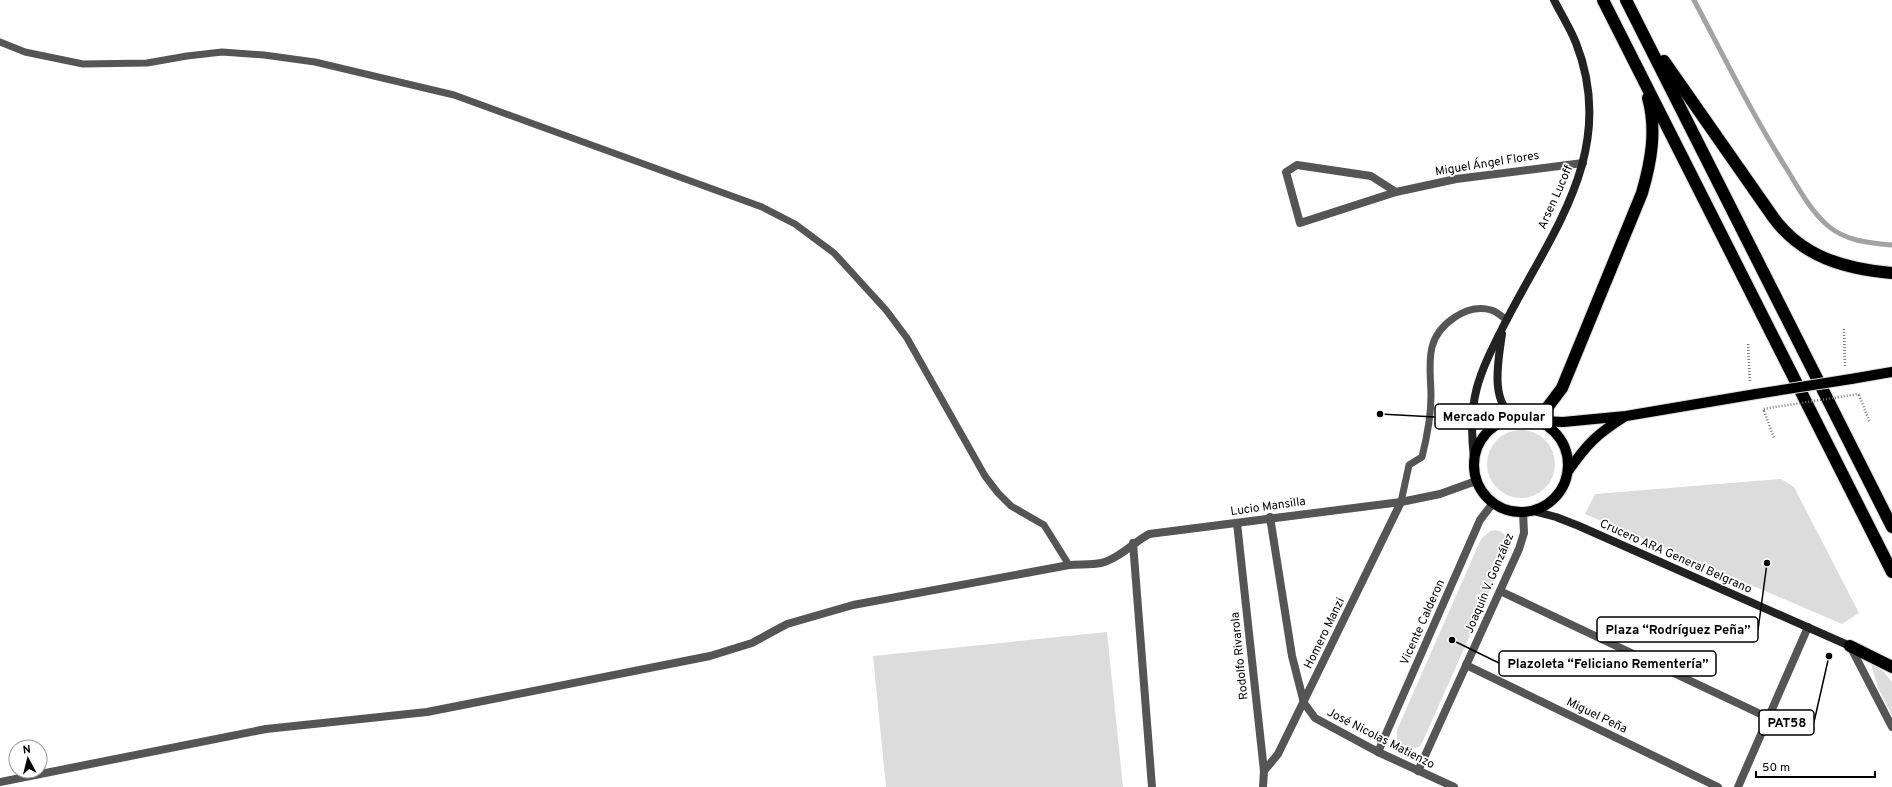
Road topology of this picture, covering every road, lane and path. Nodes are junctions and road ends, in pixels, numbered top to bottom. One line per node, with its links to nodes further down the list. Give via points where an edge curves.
1 (1554, 0): 7 (street, Arsen Lucoff, via 1576,44 1586,79 1589,125)
2 (1603, 0): 6 (highway)
3 (1626, 0): 4 (highway)
4 (1639, 26): 9 (highway, via 1773,217 1791,238 1839,264); 31 (highway)
5 (0, 42): 33 (lane, via 25,52 83,64 147,63 222,52 315,62 454,95 762,207 795,224 834,253 867,287 907,338 985,476 1011,506 1044,525)
6 (1636, 65): 19 (highway, via 1651,113 1649,171 1562,388); 34 (highway)
7 (1583, 163): 8 (street, Miguel Ángel Flores, via 1456,179); 10 (street, Arsen Lucoff, via 1563,215)
8 (1396, 192): 8 (street, Miguel Ángel Flores, via 1371,176 1297,165 1286,172 1300,223)
9 (1892, 273)
10 (1506, 320): 11 (street, Arsen Lucoff); 25 (lane, via 1492,310 1479,309 1465,312 1439,330 1432,347 1430,367 1429,431 1422,457 1409,465)
11 (1502, 328): 18 (street, Arsen Lucoff, via 1497,388 1512,416); 22 (street, Arsen Lucoff, via 1476,387 1471,411)
12 (1844, 329): 14 (path)
13 (1748, 344): 16 (path)
14 (1845, 368)
15 (1892, 372): 17 (main road, bridge)
16 (1750, 384)
17 (1626, 416): 19 (main road, via 1563,422); 23 (main road, via 1594,438 1582,450)
18 (1517, 417): 19 (main road); 22 (main road, via 1501,421 1488,430 1479,443)
19 (1537, 420): 23 (main road, via 1554,429 1563,441 1568,455)
20 (1870, 424): 21 (path, bridge, via 1858,394 1763,409)
21 (1774, 438)
22 (1474, 458): 24 (main road)
23 (1569, 470): 27 (main road, via 1558,496 1547,505)
24 (1476, 481): 25 (street, Lucio Mansilla, via 1440,494); 26 (main road)
25 (1401, 502): 29 (street, Lucio Mansilla); 40 (street, Homero Manzi)
26 (1493, 503): 28 (main road, via 1512,511); 43 (street, Vicente Calderon, via 1480,520)
27 (1533, 511): 28 (main road); 36 (street, Crucero ARA General Belgrano, via 1573,524)
28 (1523, 512): 35 (street, Joaquín V. González, via 1524,533)
29 (1270, 517): 30 (street, Lucio Mansilla); 40 (street, via 1292,656)
30 (1237, 523): 32 (street, Lucio Mansilla, via 1149,534); 44 (street, Rodolfo Rivarola)
31 (1892, 527)
32 (1133, 543): 33 (street, Lucio Mansilla, via 1114,558 1100,563); 47 (street)
33 (1069, 565): 46 (street, Lucio Mansilla, via 853,605 787,624 752,643 710,656 427,712 266,729)
34 (1892, 572)
35 (1500, 592): 38 (street, Joaquín V. González); 41 (street)
36 (1808, 627): 37 (street, Crucero ARA General Belgrano); 41 (street)
37 (1850, 646): 39 (highway); 42 (street)
38 (1466, 665): 45 (street, Joaquín V. González); 50 (street, Miguel Peña)
39 (1892, 667)
40 (1304, 702): 43 (street, José Nicolas Matienzo, via 1315,718); 44 (street, Homero Manzi, via 1278,754)
41 (1769, 718): 51 (street)
42 (1892, 728)
43 (1378, 752): 45 (street, José Nicolas Matienzo)
44 (1264, 771): 48 (street, Rodolfo Rivarola)
45 (1418, 771): 49 (street, José Nicolas Matienzo)
46 (0, 782)
47 (1152, 787)
48 (1263, 787)
49 (1454, 787)
50 (1718, 787)
51 (1738, 787)

